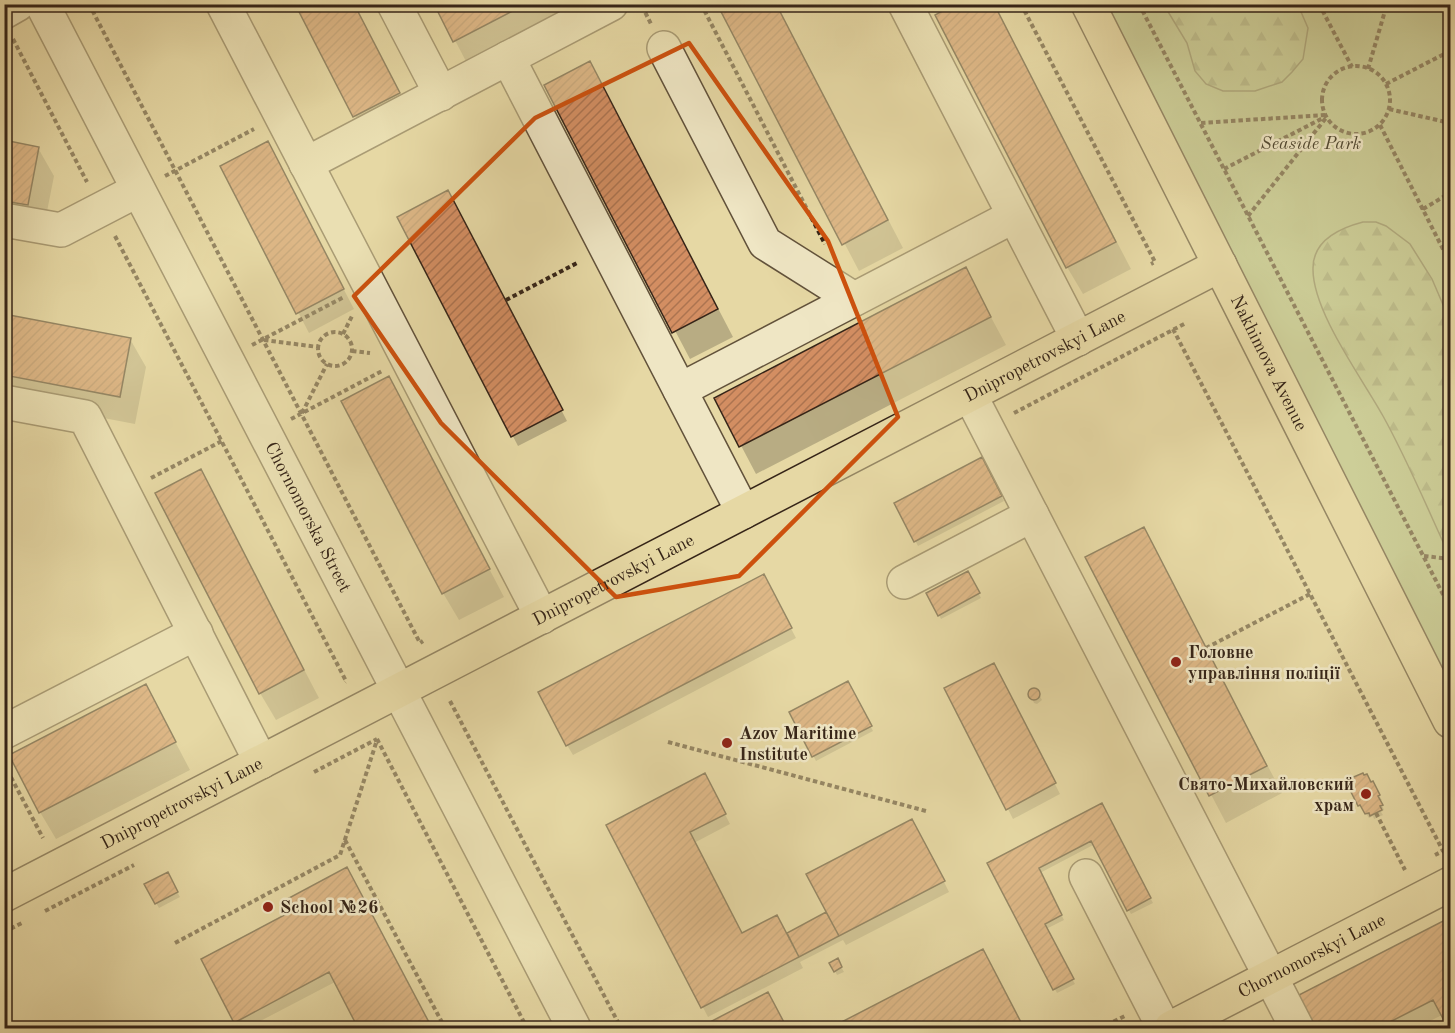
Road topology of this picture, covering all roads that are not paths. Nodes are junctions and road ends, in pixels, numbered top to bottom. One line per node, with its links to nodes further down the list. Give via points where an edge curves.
1 (42, 4): 11 (street, Chornomorska Street)
2 (223, 4): 10 (street)
3 (394, 4): 9 (street)
4 (611, 4): 8 (street)
5 (904, 4): 12 (street)
6 (1088, 4): 14 (main road, Nakhimova Avenue)
7 (664, 48): 15 (street, via 765,243)
8 (508, 58): 9 (street); 17 (street)
9 (441, 94): 10 (street)
10 (306, 164): 23 (street)
11 (138, 190): 13 (street, via 61,230); 25 (street, Chornomorska Street)
12 (1014, 216): 15 (street); 16 (street)
13 (4, 220)
14 (1220, 265): 16 (main road, Dnipropetrovskyi Lane); 26 (main road, Nakhimova Avenue)
15 (854, 299): 17 (street)
16 (1078, 339): 18 (main road, Dnipropetrovskyi Lane)
17 (680, 390): 20 (street)
18 (970, 395): 20 (main road, Dnipropetrovskyi Lane); 21 (street)
19 (4, 402): 24 (street, via 85,417)
20 (743, 512): 23 (main road, Dnipropetrovskyi Lane)
21 (1032, 515): 22 (street); 32 (street)
22 (904, 582)
23 (542, 617): 25 (main road, Dnipropetrovskyi Lane)
24 (196, 633): 27 (street); 28 (street)
25 (399, 691): 28 (main road, Dnipropetrovskyi Lane); 33 (street, Chornomorska Street)
26 (1450, 721)
27 (4, 732)
28 (261, 762): 31 (main road, Dnipropetrovskyi Lane)
29 (1086, 876): 34 (street)
30 (1450, 884): 32 (main road, Chornomorskyi Lane)
31 (4, 895)
32 (1271, 977): 35 (main road, Chornomorskyi Lane); 36 (street)
33 (574, 1029)
34 (1164, 1029)
35 (1172, 1029)
36 (1297, 1029)

